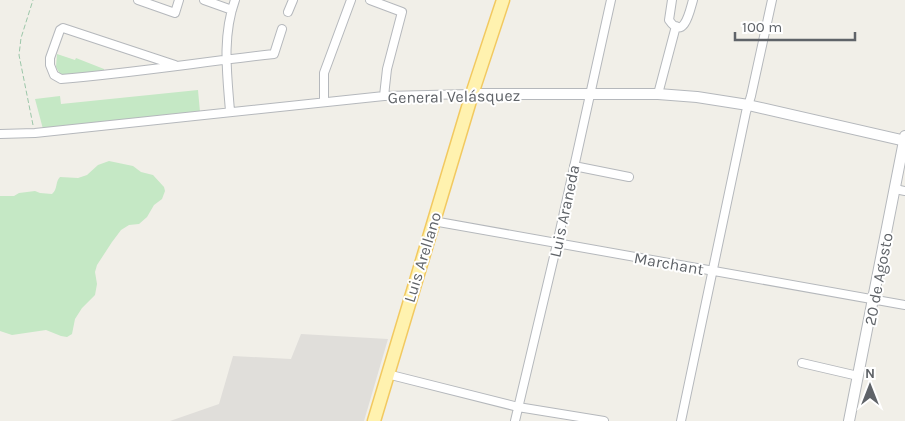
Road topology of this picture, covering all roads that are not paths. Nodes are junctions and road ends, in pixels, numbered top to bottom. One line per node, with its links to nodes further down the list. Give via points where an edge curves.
1 (138, 0): 2 (street, via 174,13)
2 (179, 0)
3 (204, 0): 13 (street)
4 (235, 0): 13 (street)
5 (293, 0): 14 (street)
6 (351, 0): 25 (street, via 324,73)
7 (370, 0): 24 (street, via 402,12 387,70)
8 (502, 0): 21 (main road, Luis Arellano)
9 (611, 0): 23 (street, Luis Araneda)
10 (672, 0): 15 (street, via 668,18)
11 (693, 0): 15 (street, via 687,23)
12 (772, 0): 26 (street)
13 (232, 10): 18 (street)
14 (288, 12)
15 (676, 26): 22 (street)
16 (282, 29): 18 (street, via 274,54)
17 (146, 55): 19 (street); 20 (street); 20 (street, via 63,28 50,59 54,75 61,79)
18 (226, 60): 19 (street); 27 (street)
19 (175, 65): 20 (street)
20 (141, 70)
21 (472, 94): 23 (street, General Velásquez); 24 (street, General Velásquez); 33 (main road, Luis Arellano)
22 (658, 94): 23 (street, General Velásquez); 26 (street, General Velásquez)
23 (589, 95): 30 (street, Luis Araneda)
24 (384, 96): 25 (street, General Velásquez)
25 (324, 102): 27 (street, General Velásquez)
26 (748, 105): 29 (street, General Velásquez); 35 (street)
27 (230, 111): 28 (street, General Velásquez)
28 (0, 134)
29 (905, 139): 32 (street, 20 de Agosto)
30 (574, 166): 31 (street); 34 (street, Luis Araneda)
31 (629, 177)
32 (900, 190): 36 (street, 20 de Agosto)
33 (433, 222): 34 (street, Marchant); 39 (main road, Luis Arellano)
34 (557, 244): 35 (street, Marchant); 41 (street, Luis Araneda)
35 (712, 271): 36 (street, Marchant); 45 (street)
36 (874, 299): 37 (street, Marchant); 40 (street, 20 de Agosto)
37 (905, 305)
38 (802, 364): 40 (street)
39 (387, 374): 41 (street); 42 (main road, Luis Arellano)
40 (858, 376): 46 (street, 20 de Agosto)
41 (518, 407): 43 (street, Luis Araneda); 44 (street)
42 (374, 421)
43 (515, 421)
44 (604, 421)
45 (681, 421)
46 (849, 421)

